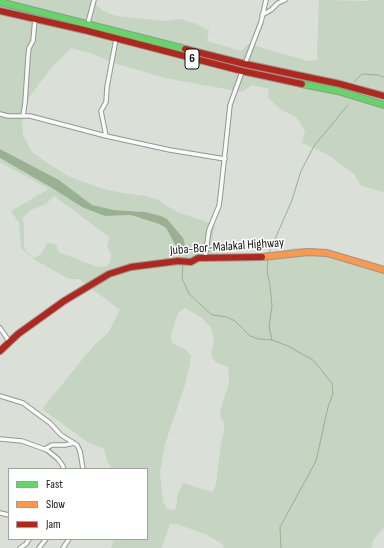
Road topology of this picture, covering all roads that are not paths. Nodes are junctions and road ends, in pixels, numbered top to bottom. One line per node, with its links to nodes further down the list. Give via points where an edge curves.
1 (94, 0): 8 (street)
2 (266, 0): 6 (street)
3 (285, 0): 6 (street)
4 (0, 2): 8 (main road, 6)
5 (0, 11): 7 (main road, 6)
6 (262, 14): 10 (street)
7 (35, 19): 9 (main road, 6); 15 (street, via 33,41 28,52)
8 (88, 23): 10 (main road, 6)
9 (116, 39): 11 (main road, 6); 16 (street, via 106,102 101,111)
10 (245, 64): 11 (street); 12 (main road, 6)
11 (242, 71): 13 (main road, 6, via 338,91); 17 (street, via 230,105)
12 (384, 96)
13 (384, 104)
14 (0, 114): 15 (street)
15 (23, 116): 16 (street)
16 (106, 136): 17 (street)
17 (224, 159): 18 (street, via 219,206 209,230)
18 (205, 258): 19 (main road, Juba-Bor-Malakal Highway, via 277,256 303,252 362,262); 21 (main road, Juba-Bor-Malakal Highway, via 191,262 178,261 131,267 109,274 64,301)
19 (384, 270)
20 (0, 328): 21 (street)
21 (9, 341): 22 (main road, Juba-Bor-Malakal Highway)
22 (0, 350)
23 (0, 396): 25 (street, via 23,403)
24 (0, 439): 26 (street, via 22,441)
25 (74, 443): 26 (street, via 52,445); 28 (street, via 80,451)
26 (46, 449): 27 (street, via 58,459)
27 (63, 468)
28 (83, 468)
29 (28, 540): 31 (street)
30 (45, 540): 32 (street)
31 (20, 548)
32 (39, 548)

